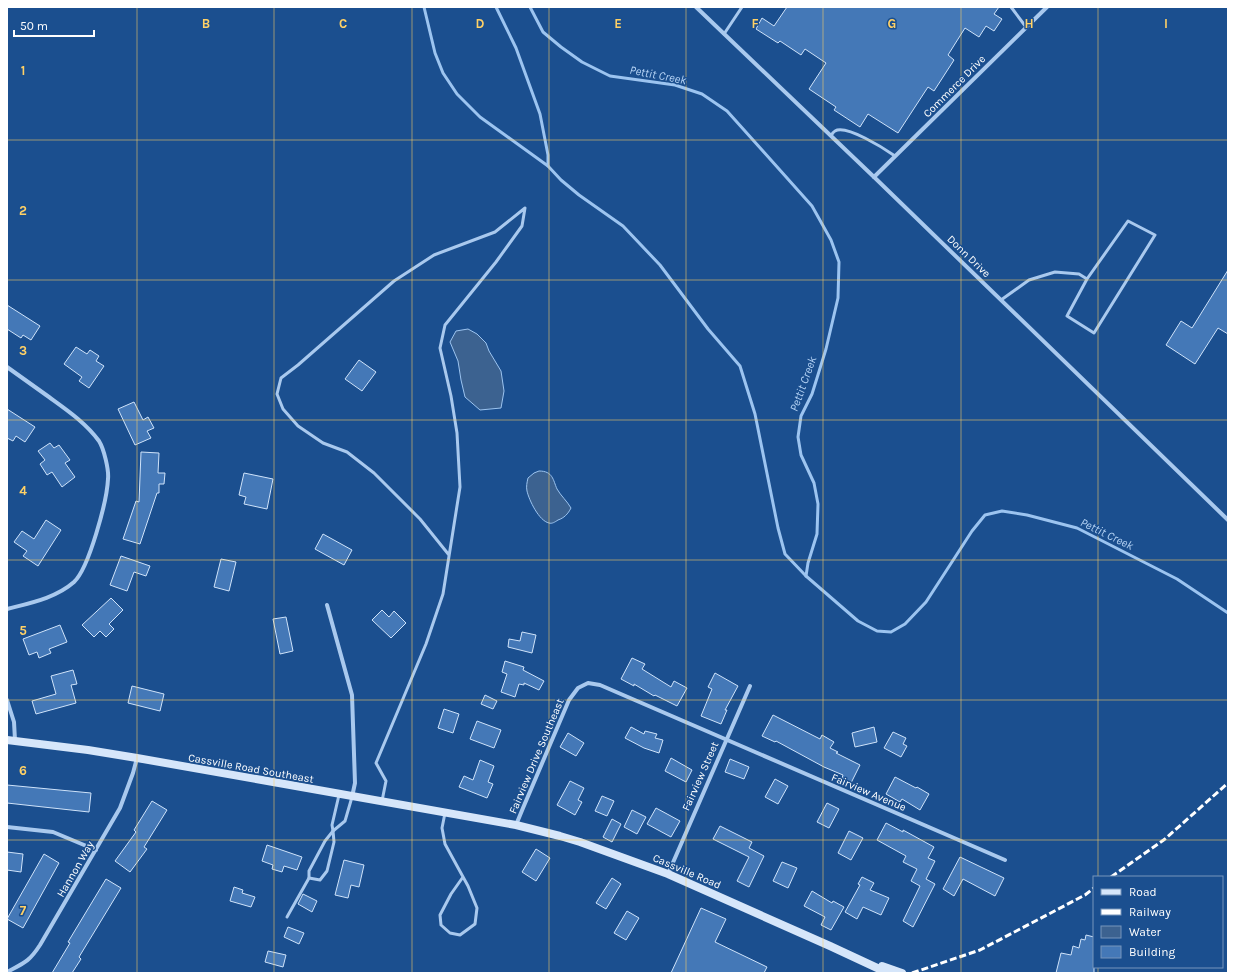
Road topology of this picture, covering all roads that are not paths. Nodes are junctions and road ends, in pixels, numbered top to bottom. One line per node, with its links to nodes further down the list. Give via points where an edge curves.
1 (696, 7): 6 (street, Donn Drive)
2 (742, 7): 6 (lane)
3 (1011, 7): 5 (lane)
4 (1047, 7): 5 (street, Commerce Drive)
5 (1026, 27): 8 (street, Commerce Drive)
6 (724, 34): 7 (street, Donn Drive)
7 (831, 136): 8 (lane, via 835,131 850,132); 9 (street, Donn Drive)
8 (895, 156): 9 (street, Commerce Drive)
9 (874, 177): 11 (street, Donn Drive)
10 (1087, 279): 10 (lane, via 1128,221 1155,236 1094,333 1067,316); 11 (lane, via 1079,274 1055,272 1029,280)
11 (1001, 300): 13 (street, Donn Drive)
12 (7, 367): 16 (street, via 73,415 91,432 100,443 109,478 87,561 74,582 55,595)
13 (1228, 520)
14 (449, 555): 14 (lane, via 420,519 374,473 347,452 323,443 298,426 283,409 277,394 281,378 394,281 434,255 495,232 525,208 522,226 445,325 440,348 457,433 460,487); 24 (lane, via 443,594 428,637 376,763 386,781)
15 (327, 604): 23 (street, via 352,695)
16 (7, 609)
17 (750, 686): 20 (street, Fairview Street)
18 (7, 700): 19 (street, via 14,722)
19 (11, 740): 21 (main road, Cassville Road Southeast)
20 (726, 740): 27 (street, Fairview Drive Southeast, via 633,698 588,683 578,688 569,700); 31 (street, Fairview Avenue); 32 (street, Fairview Street)
21 (136, 758): 22 (main road, Cassville Road Southeast); 30 (street, Hannon Way, via 120,808)
22 (339, 795): 23 (main road, Cassville Road Southeast); 29 (lane, via 332,824)
23 (352, 797): 24 (main road, Cassville Road Southeast); 29 (lane, via 345,821)
24 (382, 802): 25 (main road, Cassville Road Southeast)
25 (445, 813): 26 (main road, Cassville Road Southeast); 33 (lane, via 442,828 445,844)
26 (491, 821): 27 (main road, Cassville Road)
27 (516, 825): 32 (main road, Cassville Road, via 580,842)
28 (7, 827): 30 (street, via 53,832)
29 (333, 831): 34 (lane, via 324,841 309,871); 34 (lane, via 334,842 327,871 320,880)
30 (96, 850): 37 (street, Hannon Way, via 32,958)
31 (1004, 860)
32 (668, 874): 36 (main road, Cassville Road)
33 (463, 877): 33 (lane, via 478,908 475,924 460,935 450,933 441,925 440,915 450,894)
34 (310, 878): 35 (lane)
35 (287, 917)
36 (868, 963): 38 (main road, Cassville Road); 39 (main road, Cassville Road)
37 (7, 972)
38 (888, 973)
39 (902, 973)

